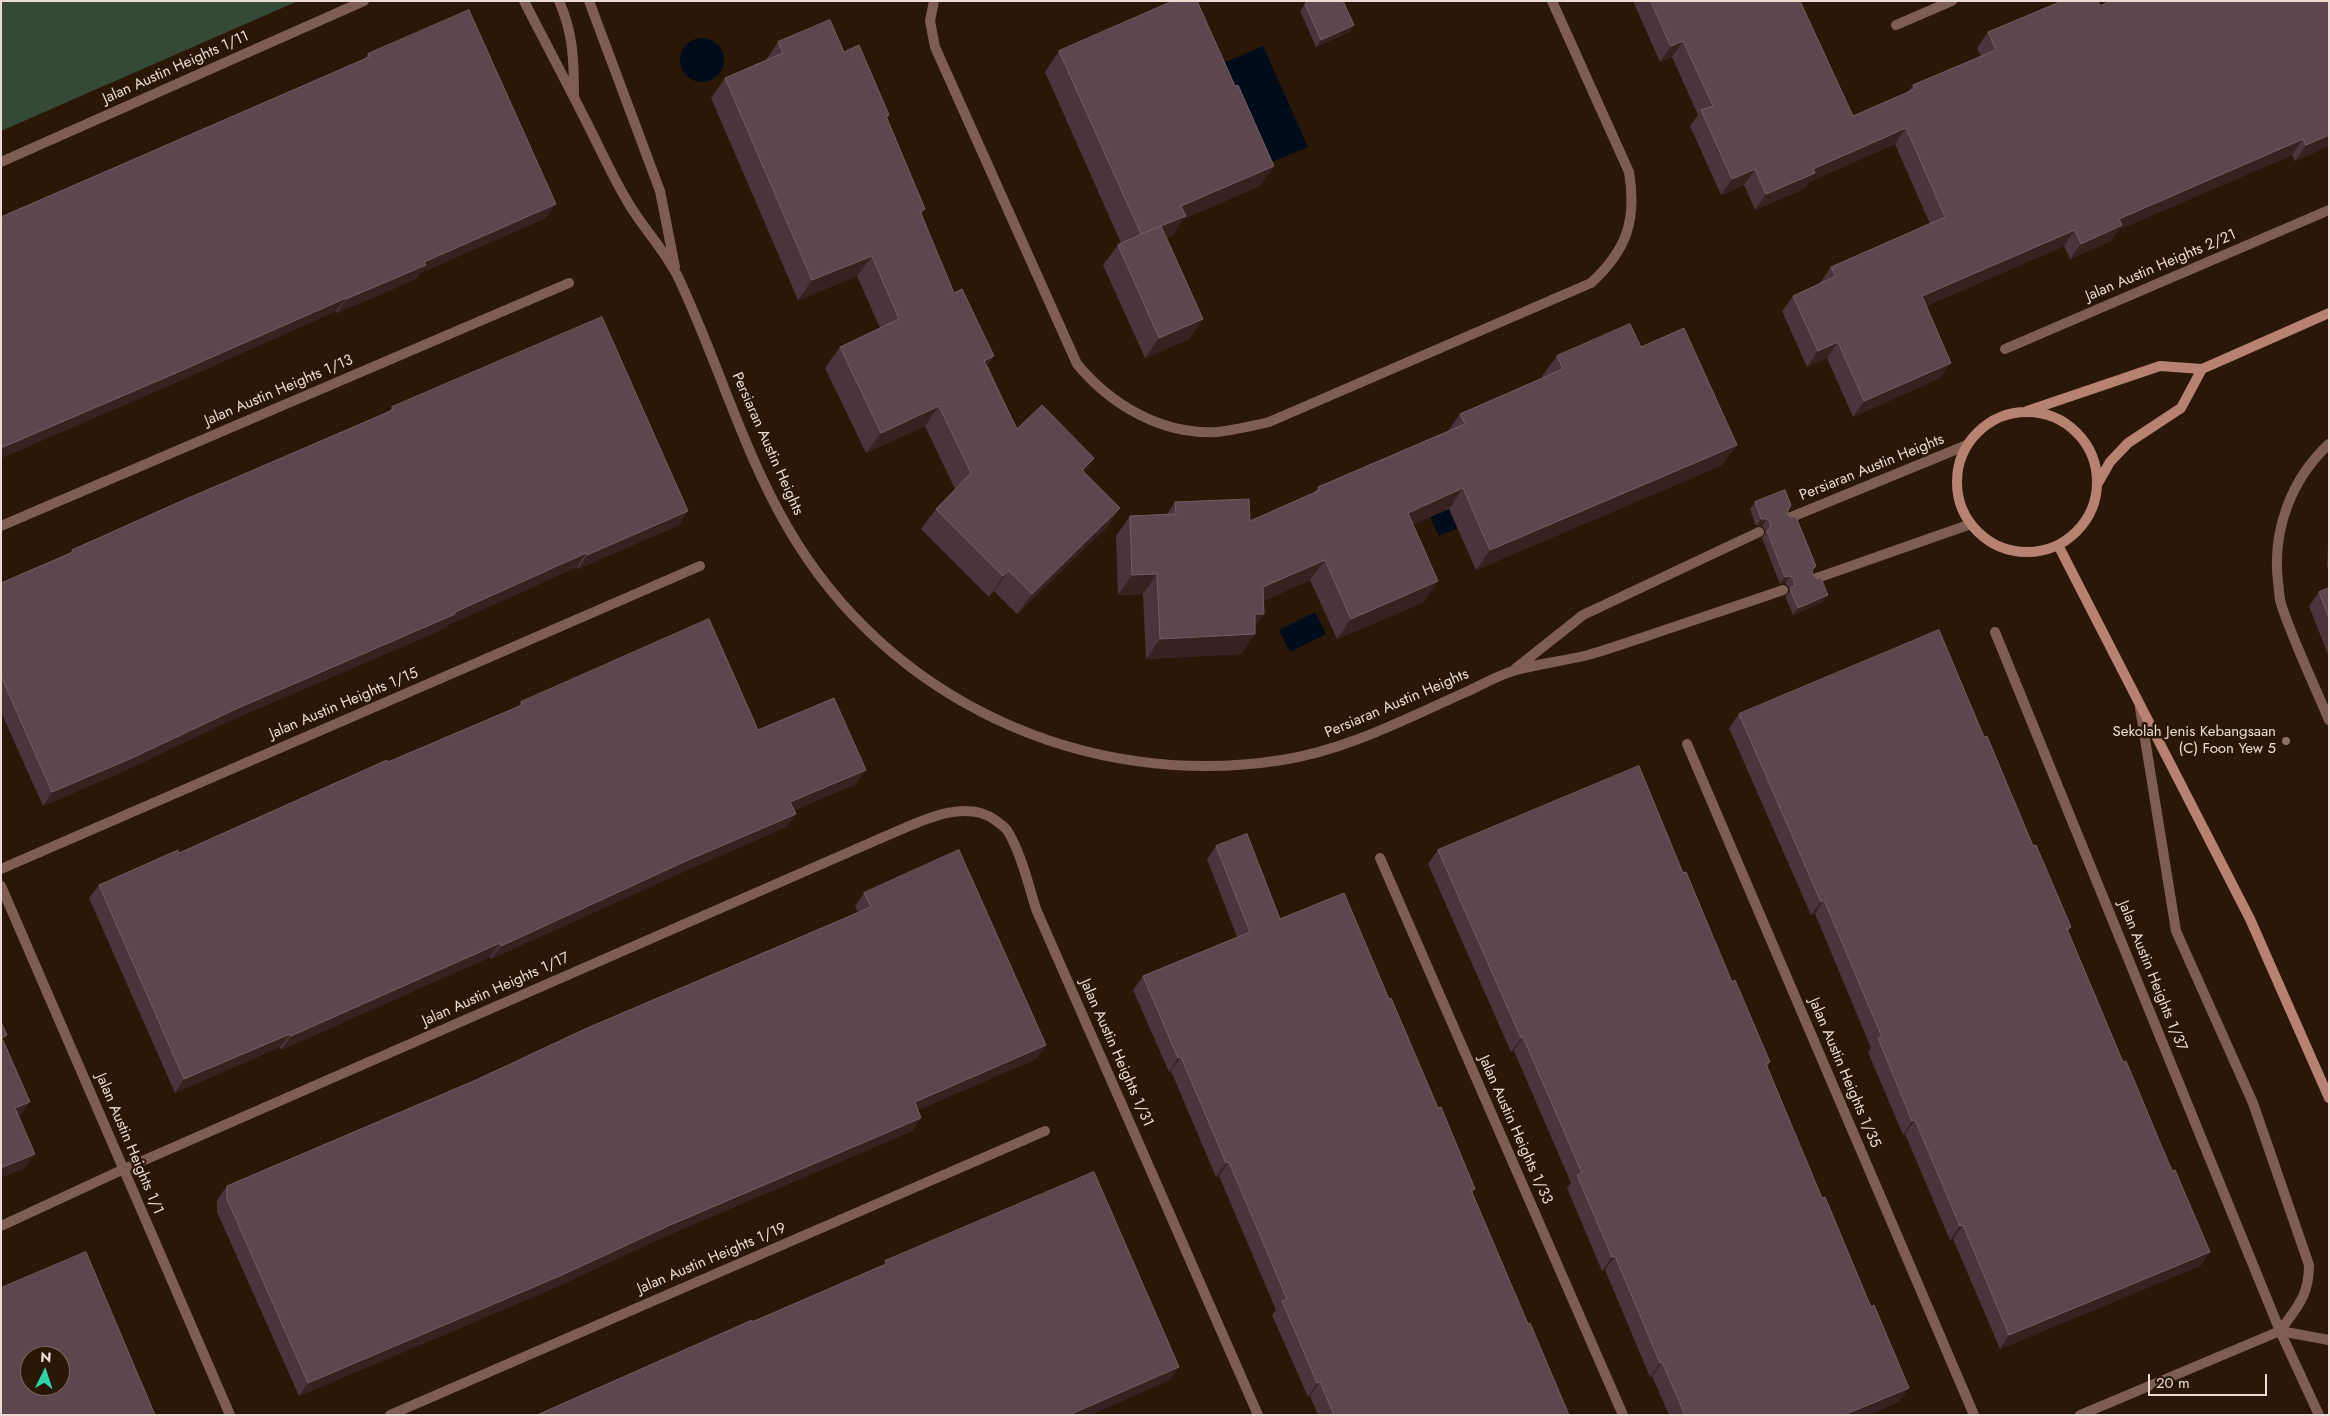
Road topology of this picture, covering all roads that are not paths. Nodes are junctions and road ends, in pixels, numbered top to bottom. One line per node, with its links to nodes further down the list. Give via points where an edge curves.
1 (364, 1): 10 (street, Jalan Austin Heights 1/11)
2 (524, 1): 9 (street, Persiaran Austin Heights)
3 (558, 1): 9 (street, via 574,53)
4 (588, 1): 12 (street, Persiaran Austin Heights, via 660,191)
5 (934, 1): 6 (street, via 930,21 935,47 1077,364 1092,382 1136,414 1193,431 1216,432 1269,422 1591,283 1608,268 1623,244 1631,222 1633,197 1629,172)
6 (1552, 1)
7 (1952, 1): 8 (street)
8 (1896, 25)
9 (574, 97): 12 (street, Persiaran Austin Heights, via 626,201)
10 (1, 162)
11 (2329, 210): 15 (street, Jalan Austin Heights 2/21)
12 (676, 273): 30 (street, Persiaran Austin Heights, via 770,495 790,532 821,577 856,619 894,654 934,684 1008,726 1101,756 1144,763 1246,765 1322,752)
13 (569, 283): 23 (street, Jalan Austin Heights 1/13)
14 (2329, 313): 16 (street)
15 (2005, 349)
16 (2202, 369): 17 (street, via 2160,366); 20 (street, via 2180,408 2128,443 2110,462)
17 (2025, 411): 19 (street, via 2002,416 1982,427); 20 (street, via 2048,415 2068,425 2084,440 2094,460)
18 (2329, 444): 32 (street, via 2306,470 2288,504 2281,523 2276,564 2281,602)
19 (1967, 445): 21 (street, Persiaran Austin Heights); 22 (street, via 1959,464 1957,485 1961,506)
20 (2098, 483): 25 (street, via 2087,520)
21 (1789, 518)
22 (1971, 524): 25 (street, via 1993,542 2020,551); 27 (street)
23 (1, 526)
24 (1759, 532): 30 (street, Persiaran Austin Heights, via 1583,615)
25 (2058, 545): 31 (street)
26 (700, 566): 36 (street, Jalan Austin Heights 1/15)
27 (1814, 579)
28 (1783, 590): 30 (street, Persiaran Austin Heights, via 1591,655)
29 (1995, 632): 42 (street, Jalan Austin Heights 1/37)
30 (1512, 672)
31 (2140, 708): 38 (street, via 2250,919); 42 (street, via 2176,931 2253,1103 2309,1265 2309,1282 2302,1299)
32 (2329, 720)
33 (1687, 744): 48 (street, Jalan Austin Heights 1/35)
34 (879, 839): 40 (street, Jalan Austin Heights 1/17); 46 (street, Jalan Austin Heights 1/31, via 957,811 984,812 1006,828 1036,909)
35 (1380, 858): 47 (street, Jalan Austin Heights 1/33)
36 (1, 869)
37 (1, 886): 40 (street, Jalan Austin Heights 1/1)
38 (2329, 1098)
39 (1046, 1131): 45 (street, Jalan Austin Heights 1/19)
40 (124, 1169): 41 (street, Jalan Austin Heights 1/17); 44 (street, Jalan Austin Heights 1/1)
41 (1, 1226)
42 (2280, 1331): 43 (street); 49 (street); 50 (street, Jalan Austin Heights 1/37)
43 (2329, 1340)
44 (230, 1415)
45 (390, 1415)
46 (1258, 1415)
47 (1623, 1415)
48 (1974, 1415)
49 (2080, 1415)
50 (2319, 1415)

